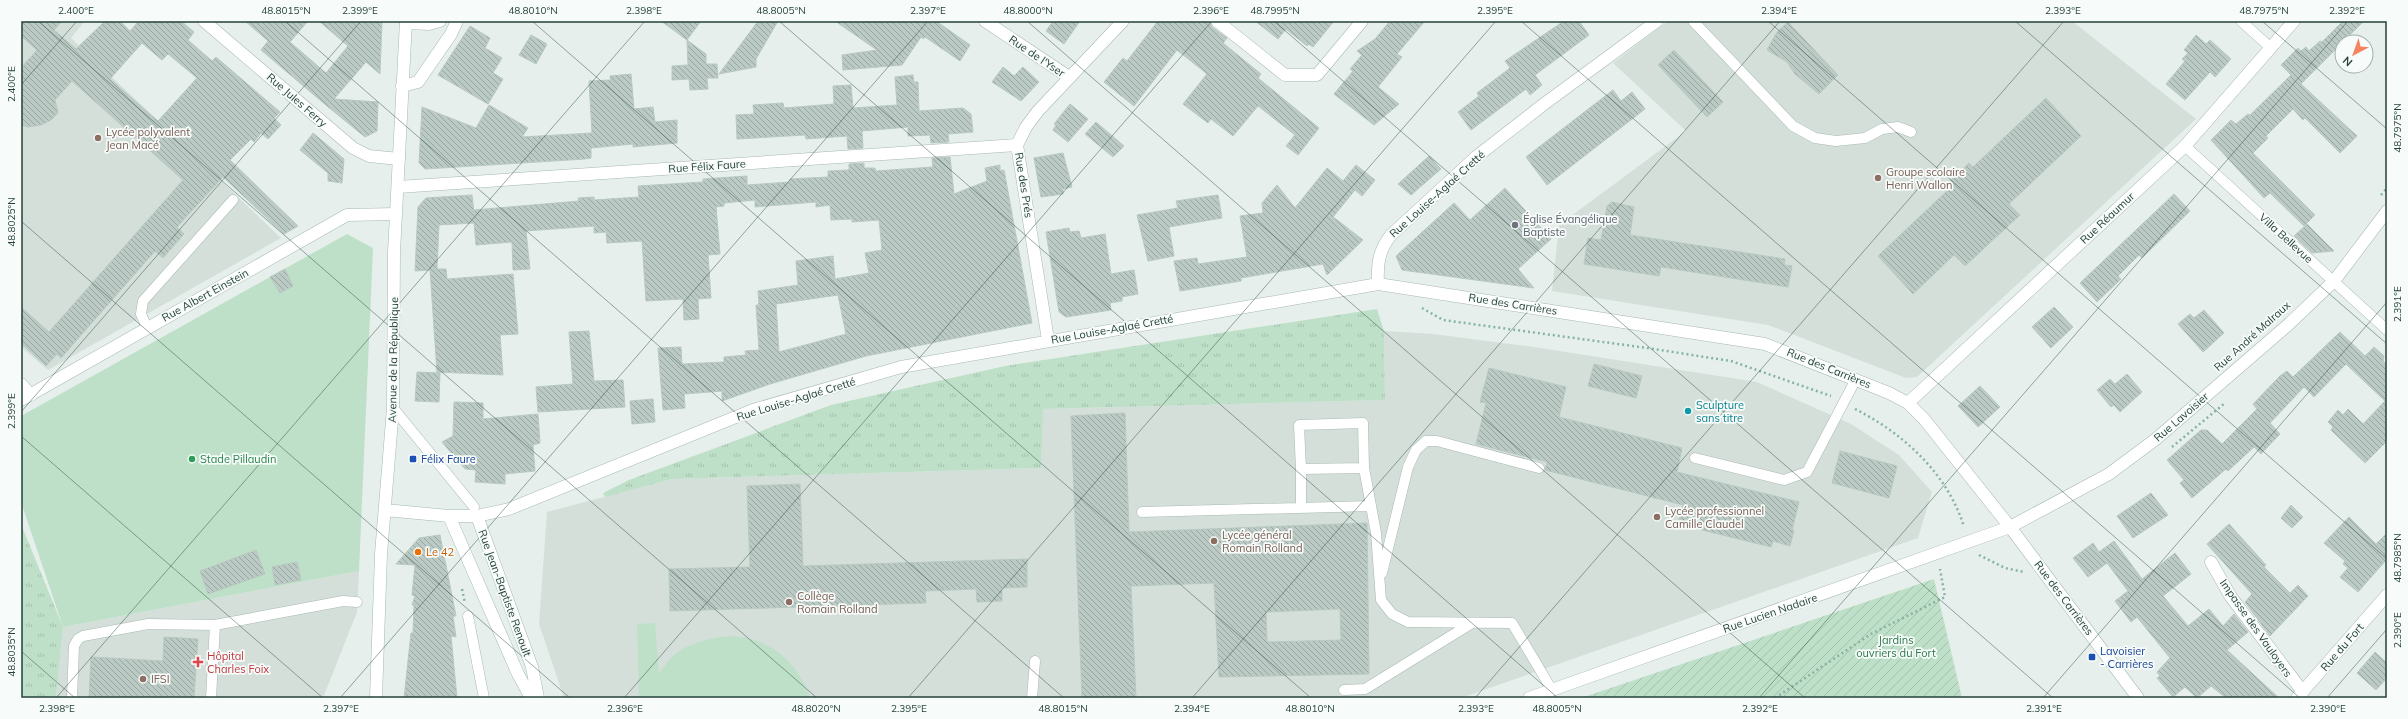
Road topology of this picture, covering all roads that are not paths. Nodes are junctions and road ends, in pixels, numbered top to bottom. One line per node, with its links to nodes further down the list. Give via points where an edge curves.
1 (204, 21): 19 (street, Rue Jules Ferry, via 353,148 369,156)
2 (440, 21): 12 (street, via 429,24)
3 (457, 21): 15 (street, via 418,82)
4 (985, 21): 14 (street, Rue de l'Yser)
5 (1123, 21): 14 (street, Rue des Prés)
6 (1218, 21): 7 (street, via 1285,75 1317,75)
7 (1362, 21)
8 (1657, 21): 25 (street, Rue Louise-Aglaé Cretté, via 1476,157 1391,235 1379,256)
9 (1693, 21): 16 (lane, via 1793,126 1815,138 1836,141 1865,138 1882,129 1898,127)
10 (2241, 21): 13 (lane)
11 (2294, 21): 13 (street, Rue Réaumur)
12 (406, 22): 15 (street, Avenue de la République)
13 (2270, 48): 18 (street, Rue Réaumur)
14 (1069, 77): 17 (street, Rue des Prés, via 1038,111)
15 (402, 86): 19 (street, Avenue de la République)
16 (1911, 132)
17 (1017, 145): 20 (street, Rue Félix Faure); 28 (street, Rue des Prés)
18 (2185, 146): 24 (lane, Villa Bellevue); 32 (street, Rue Réaumur)
19 (399, 159): 20 (street, Avenue de la République)
20 (398, 187): 23 (street, Avenue de la République)
21 (233, 200): 26 (lane, via 143,301 141,314)
22 (2387, 211): 24 (street)
23 (395, 214): 26 (street, Rue Albert Einstein, via 347,215); 33 (street, Avenue de la République)
24 (2334, 282): 27 (lane, Villa Bellevue); 44 (street, Rue Lavoisier, via 2156,439 2114,471)
25 (1378, 284): 28 (street, Rue Louise-Aglaé Cretté); 29 (street, Rue des Carrières, via 1748,340 1783,350)
26 (147, 328): 31 (street, Rue Albert Einstein)
27 (2387, 330)
28 (1048, 340): 41 (street, Rue Louise-Aglaé Cretté, via 901,367 753,410 509,509)
29 (1856, 380): 32 (street, Rue des Carrières); 34 (lane, via 1807,472 1784,480)
30 (21, 384): 31 (street)
31 (26, 397)
32 (1908, 403): 44 (street, Rue des Carrières, via 1924,419)
33 (393, 408): 40 (street, Avenue de la République); 41 (lane)
34 (1695, 458)
35 (1364, 468): 37 (lane); 37 (lane, via 1363,423 1300,425); 38 (lane)
36 (1539, 468): 46 (lane, via 1437,441 1426,441 1416,450 1408,468)
37 (1300, 469): 39 (lane)
38 (1371, 506): 39 (lane); 46 (lane)
39 (1301, 508): 42 (lane)
40 (385, 510): 43 (street, Rue Jean-Baptiste Renoult); 58 (street, Avenue de la République)
41 (476, 511): 43 (street, Rue Jean-Baptiste Renoult); 61 (street, Rue Jean-Baptiste Renoult, via 532,667)
42 (1142, 512)
43 (448, 516): 60 (street, Rue Jean-Baptiste Renoult)
44 (2010, 527): 54 (street, Rue Lucien Nadaire); 64 (street, Rue des Carrières)
45 (2211, 562): 55 (street, Impasse des Vauloyers, via 2231,596)
46 (1380, 583): 50 (lane, via 1381,600 1392,614 1408,622)
47 (2387, 595): 55 (street, Rue du Fort)
48 (357, 602): 51 (lane, via 343,601)
49 (468, 616): 59 (lane)
50 (1472, 623): 53 (lane, via 1365,689); 54 (lane, via 1512,623)
51 (215, 625): 56 (lane, via 148,624 83,636 74,646); 57 (lane)
52 (1034, 661): 62 (lane)
53 (1344, 690)
54 (1552, 690): 63 (street, Rue Lucien Nadaire)
55 (2300, 695)
56 (72, 698)
57 (211, 698)
58 (376, 698)
59 (484, 698)
60 (531, 698)
61 (538, 698)
62 (1032, 698)
63 (1529, 698)
64 (2138, 698)

